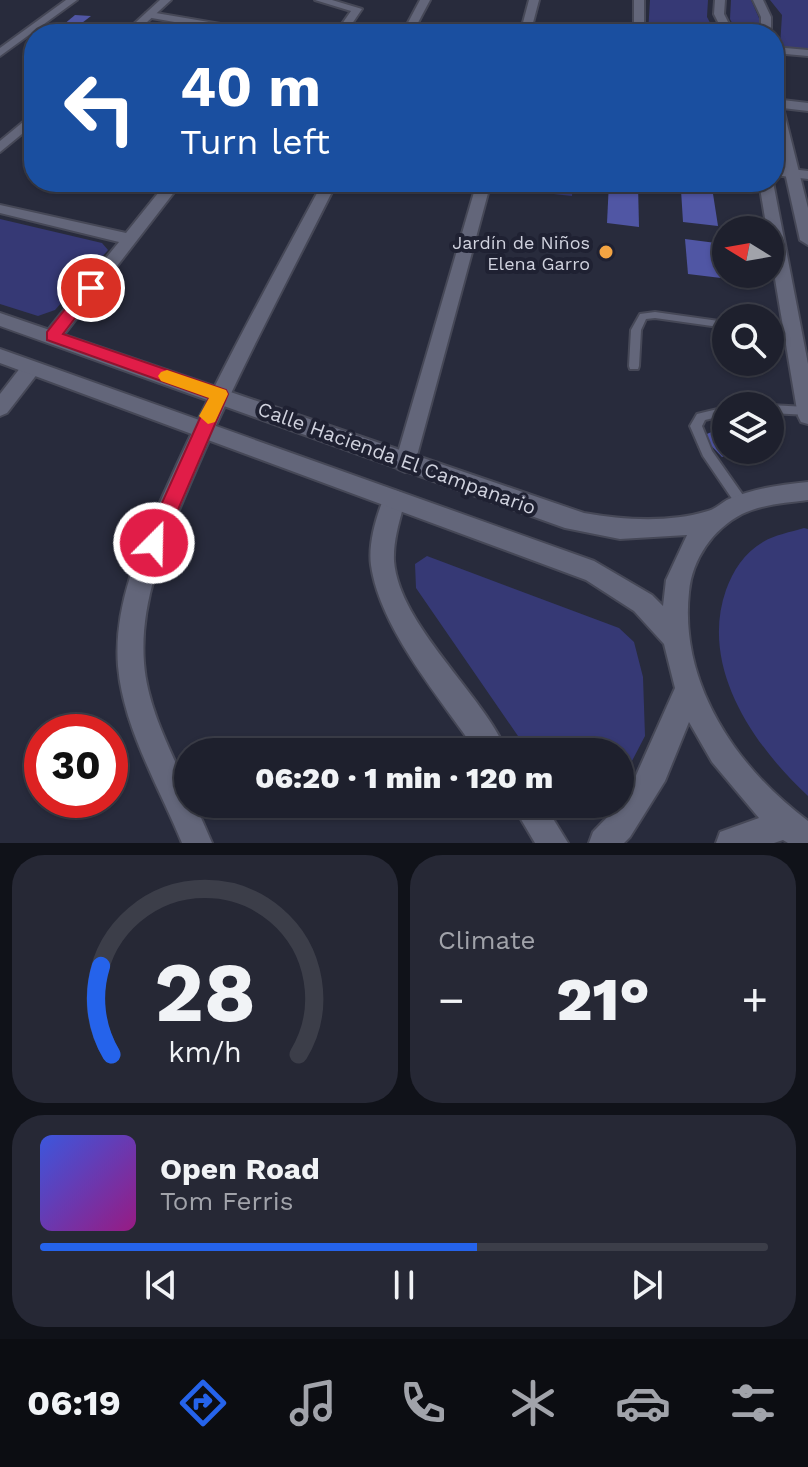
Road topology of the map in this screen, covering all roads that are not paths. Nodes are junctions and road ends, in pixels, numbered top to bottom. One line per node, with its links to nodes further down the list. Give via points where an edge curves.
1 (72, 0): 10 (street)
2 (166, 0): 9 (street)
3 (320, 0): 13 (street, via 357,9)
4 (425, 0): 14 (street)
5 (534, 0): 15 (street)
6 (639, 0): 16 (street)
7 (720, 0): 17 (street)
8 (758, 0): 18 (street)
9 (150, 15): 11 (street); 12 (street)
10 (39, 24)
11 (140, 24)
12 (203, 24)
13 (347, 24)
14 (412, 24)
15 (528, 24)
16 (639, 24)
17 (724, 24)
18 (766, 24)
19 (24, 35): 21 (street)
20 (0, 39): 21 (street)
21 (15, 42): 22 (street); 24 (street)
22 (24, 44)
23 (784, 51): 25 (street)
24 (0, 53)
25 (808, 53)
26 (784, 103): 27 (street)
27 (808, 107)
28 (784, 127): 31 (street)
29 (24, 128): 30 (street)
30 (0, 148)
31 (800, 174): 38 (street)
32 (167, 192): 37 (street)
33 (325, 192): 47 (street)
34 (481, 192): 54 (street)
35 (768, 192): 43 (street)
36 (0, 209): 37 (street)
37 (129, 239): 42 (street)
38 (808, 240)
39 (0, 319): 42 (street, Calle Hacienda El Campanario)
40 (712, 323): 45 (lane, via 643,316 636,330)
41 (784, 334): 43 (lane)
42 (53, 336): 47 (street, Calle Hacienda El Campanario)
43 (793, 336): 50 (street)
44 (0, 356): 46 (street, Calle Hacienda El Campanario)
45 (634, 366)
46 (31, 368): 48 (street); 52 (street, Calle Hacienda El Campanario)
47 (219, 394): 52 (street); 54 (street, Calle Hacienda El Campanario)
48 (0, 408)
49 (784, 410): 50 (lane)
50 (808, 413)
51 (712, 414): 53 (lane, via 701,417 696,426)
52 (201, 431): 57 (street, Calle Hacienda El Campanario); 65 (street, via 142,571 130,624 132,669 142,707)
53 (712, 460)
54 (405, 463): 59 (street, Calle Hacienda El Campanario, via 602,528 668,530)
55 (715, 464): 58 (lane)
56 (808, 491): 58 (street, via 778,491)
57 (394, 500): 60 (street, Calle Hacienda El Campanario, via 594,572 643,603); 62 (street, via 384,540 387,583 401,613)
58 (741, 502): 59 (street)
59 (710, 521): 60 (street, via 687,551 675,590)
60 (675, 637): 61 (street)
61 (688, 689): 64 (street, via 711,735 744,781); 67 (street, via 644,792)
62 (484, 738)
63 (536, 818): 66 (street)
64 (797, 832): 68 (street)
65 (197, 843)
66 (553, 843)
67 (604, 843)
68 (731, 843)

